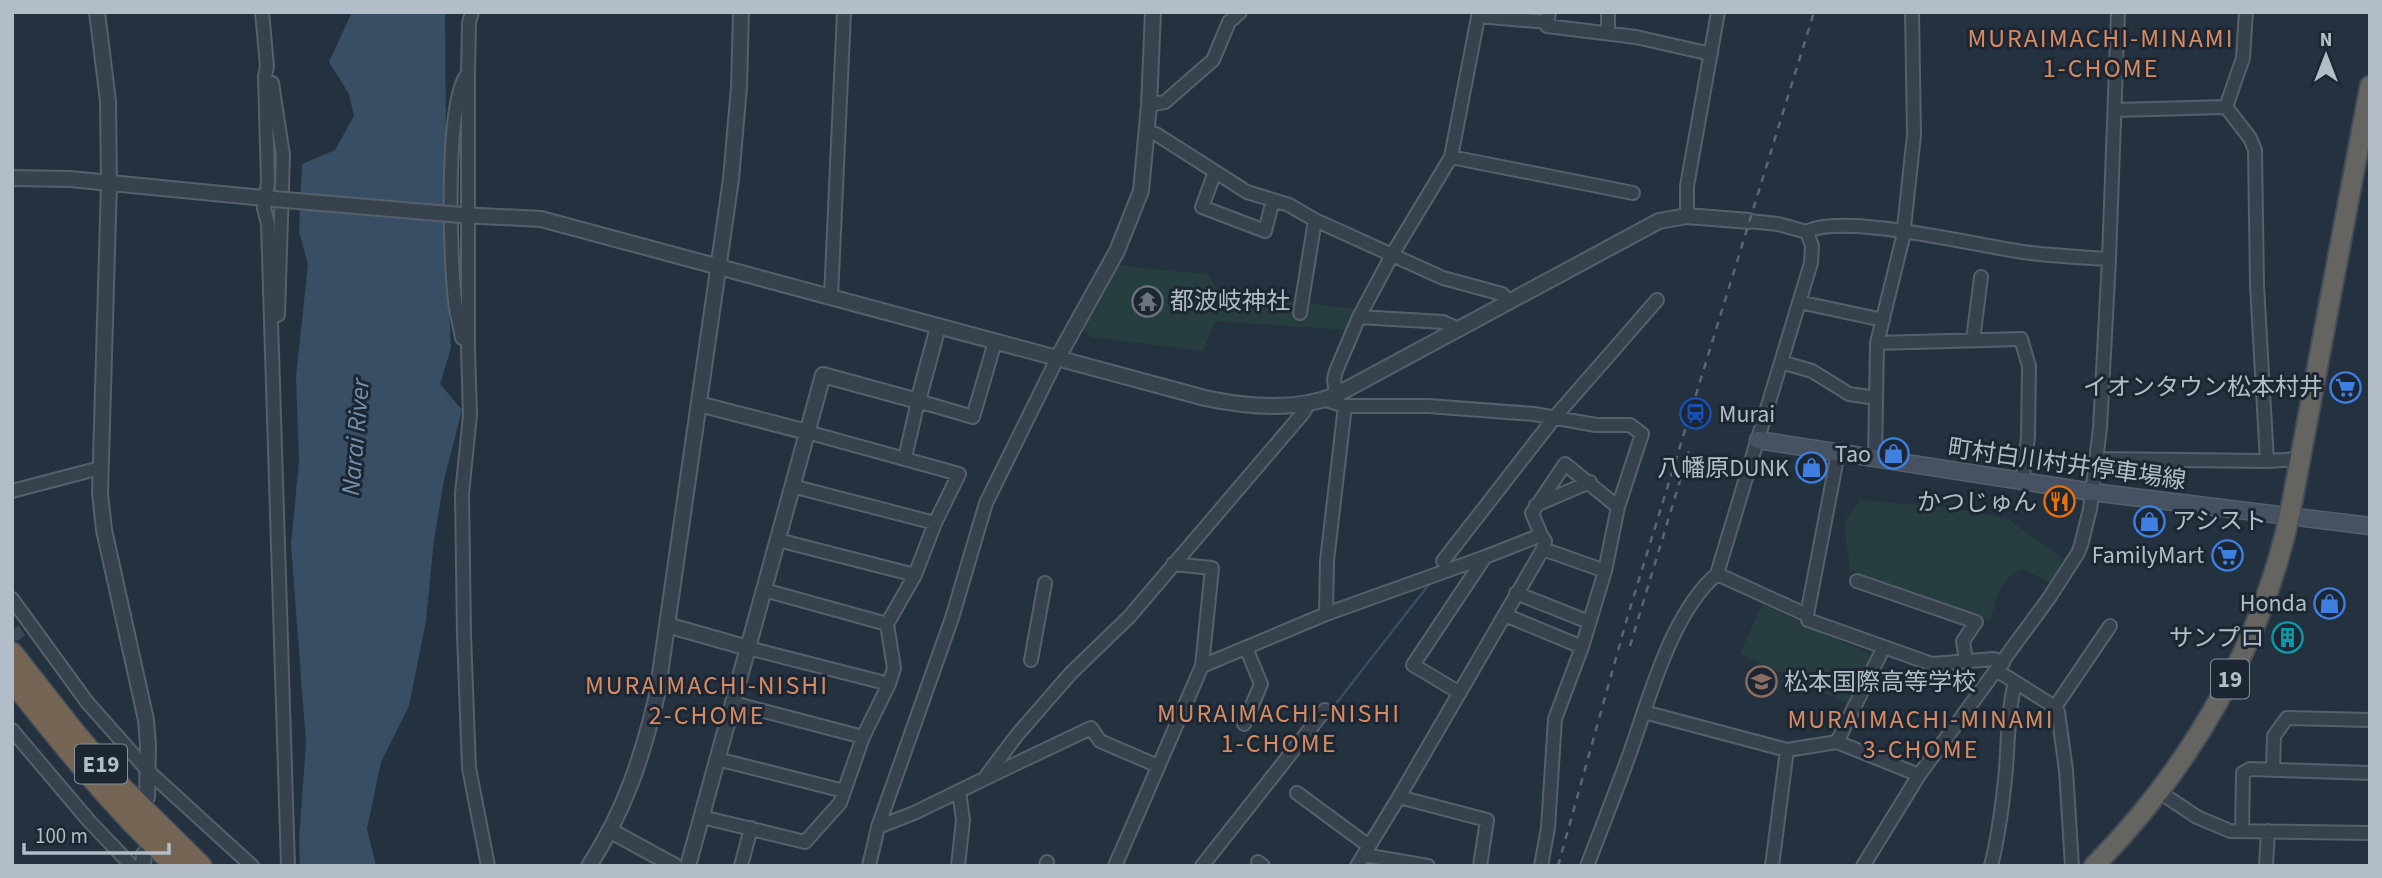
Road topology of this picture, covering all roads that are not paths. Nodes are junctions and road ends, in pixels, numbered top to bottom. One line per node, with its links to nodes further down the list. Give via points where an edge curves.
1 (97, 12): 27 (street, via 108,101)
2 (262, 12): 17 (street)
3 (472, 12): 18 (street)
4 (741, 12): 39 (street, via 732,179)
5 (844, 12): 41 (street)
6 (1153, 12): 20 (street)
7 (1240, 12): 20 (street, via 1229,23 1213,60 1165,102)
8 (1608, 12): 15 (street)
9 (1718, 12): 16 (street)
10 (1912, 12): 35 (street, via 1914,135)
11 (2118, 12): 22 (street)
12 (2246, 12): 21 (street, via 2243,58)
13 (1478, 14): 14 (street); 24 (street)
14 (1548, 17): 15 (street, via 1547,26)
15 (1608, 33): 16 (street)
16 (1711, 54): 32 (street, via 1687,186)
17 (267, 66): 30 (street); 54 (street, via 283,165 278,329)
18 (468, 73): 31 (street); 53 (street, via 455,104 452,221 455,301 462,341)
19 (2370, 86): 69 (highway, 19)
20 (1149, 105): 23 (street)
21 (2227, 107): 22 (street); 70 (street, via 2255,150)
22 (2115, 110): 38 (street)
23 (1147, 132): 25 (street); 55 (street, via 1135,211)
24 (1451, 157): 28 (street); 37 (street)
25 (1215, 172): 29 (street, via 1247,192); 29 (street, via 1202,207 1265,230)
26 (12, 178): 27 (street)
27 (109, 183): 30 (street); 71 (street)
28 (1633, 194)
29 (1273, 200): 33 (street)
30 (268, 201): 31 (street, bridge); 54 (street)
31 (465, 215): 39 (street, via 541,219); 53 (street)
32 (1687, 216): 34 (street); 43 (street, via 1644,228)
33 (1315, 220): 37 (street); 45 (street)
34 (1749, 220): 36 (street)
35 (1904, 231): 36 (street, via 1815,227); 38 (street, via 2022,252); 47 (street)
36 (1807, 232): 44 (street, via 1811,262)
37 (1392, 255): 43 (street, via 1443,278 1502,294); 46 (street)
38 (2109, 259): 68 (street)
39 (720, 266): 41 (street); 60 (street)
40 (1980, 277): 50 (street)
41 (831, 297): 48 (street)
42 (1657, 300): 62 (street)
43 (1509, 301): 49 (street)
44 (1799, 302): 47 (street); 56 (street)
45 (1300, 313)
46 (1359, 317): 49 (street, via 1443,322); 58 (street, via 1336,371)
47 (1882, 320): 52 (street)
48 (938, 327): 51 (street); 59 (street)
49 (1459, 328): 58 (street)
50 (1973, 340): 52 (street); 73 (street, via 2021,339 2029,366)
51 (995, 342): 55 (street); 59 (street, via 973,417)
52 (1877, 343): 57 (street)
53 (468, 349): 152 (street, via 470,415 462,494 467,747)
54 (272, 357): 151 (street)
55 (1057, 359): 61 (street, via 1211,399 1253,405); 141 (street, via 986,503)
56 (1781, 362): 57 (street, via 1812,371 1849,394); 64 (street)
57 (1876, 398): 67 (street)
58 (1336, 400): 61 (street); 62 (street); 96 (street)
59 (918, 401): 63 (street, via 823,375); 66 (street)
60 (699, 404): 63 (street); 101 (street)
61 (1307, 404): 87 (street)
62 (1555, 417): 78 (street, via 1596,425 1630,425 1642,433); 86 (street)
63 (807, 432): 66 (street); 74 (street)
64 (1758, 440): 65 (main road, 町村白川村井停車場線); 89 (street)
65 (1838, 453): 67 (main road, 町村白川村井停車場線); 98 (street)
66 (905, 458): 80 (street, via 959,474)
67 (1875, 459): 73 (main road, 町村白川村井停車場線)
68 (2097, 459): 70 (street); 76 (street)
69 (2300, 459): 70 (street); 79 (highway, 19)
70 (2267, 461)
71 (100, 468): 75 (street); 129 (street, via 104,530 146,720)
72 (1590, 482): 77 (street); 77 (street, via 1565,464); 78 (street)
73 (2022, 482): 76 (main road, 町村白川村井停車場線)
74 (792, 486): 80 (street); 83 (street)
75 (12, 491)
76 (2092, 492): 79 (main road, 町村白川村井停車場線); 111 (street, via 2078,554)
77 (1535, 505): 82 (street, via 1532,513)
78 (1618, 507): 88 (street)
79 (2290, 517): 81 (main road, 町村白川村井停車場線); 135 (highway, 19, via 2277,570 2252,633 2203,727)
80 (936, 523): 90 (street)
81 (2370, 526)
82 (1541, 535): 84 (street); 85 (street)
83 (778, 540): 90 (street); 93 (street)
84 (1543, 549): 88 (street); 94 (street)
85 (1485, 558): 96 (street); 115 (street, via 1413,665)
86 (1443, 561)
87 (1173, 564): 110 (street, via 1212,568); 132 (street, via 1129,617 1071,673)
88 (1605, 571): 99 (street)
89 (1717, 574): 98 (street); 119 (street, via 1705,584 1678,628)
90 (915, 575): 100 (street)
91 (1857, 581): 109 (street, via 1976,622 1963,641)
92 (1045, 583): 108 (street)
93 (764, 590): 100 (street); 104 (street)
94 (1516, 593): 97 (street); 99 (street)
95 (12, 599): 129 (street, via 27,628)
96 (1326, 614): 105 (street)
97 (1505, 615): 103 (street); 115 (street)
98 (1807, 615): 106 (street, via 1808,620)
99 (1589, 622): 103 (street)
100 (887, 624): 114 (street, via 894,668)
101 (667, 625): 104 (street); 142 (street, via 643,751)
102 (2110, 626): 117 (street)
103 (1582, 646): 163 (street, via 1555,719)
104 (748, 648): 114 (street); 116 (street)
105 (1246, 648): 110 (street); 121 (street, via 1261,684)
106 (1884, 648): 109 (street, via 1932,664); 124 (street)
107 (12, 653): 149 (highway, E19, via 122,788)
108 (1031, 660)
109 (1966, 661): 111 (street, via 1994,659)
110 (1202, 666): 127 (street)
111 (2000, 666): 113 (street); 131 (street)
112 (12, 680): 148 (highway, E19, via 67,751)
113 (2015, 682): 117 (street); 167 (street)
114 (889, 684): 123 (street)
115 (1460, 693): 138 (street)
116 (733, 703): 123 (street); 126 (street)
117 (2055, 707): 168 (street, via 2066,770)
118 (1325, 710): 160 (street)
119 (1644, 712): 125 (street); 164 (street)
120 (2370, 720): 128 (street, via 2287,718 2274,736)
121 (1244, 724)
122 (12, 730): 147 (street)
123 (863, 737): 133 (street)
124 (1837, 742): 125 (street); 131 (street)
125 (1787, 750): 165 (street)
126 (717, 759): 133 (street); 139 (street)
127 (1158, 766): 132 (street, via 1100,741 1091,728); 159 (street)
128 (2273, 769): 130 (street); 143 (street, via 2244,773)
129 (148, 771): 137 (street); 150 (street)
130 (2370, 773)
131 (1919, 775): 166 (street)
132 (984, 779): 134 (street)
133 (844, 791): 140 (street, via 840,803 805,842)
134 (959, 791): 141 (street); 158 (street)
135 (2158, 791): 143 (street, via 2197,817 2230,831); 169 (highway, 19)
136 (1297, 793): 146 (street)
137 (147, 797)
138 (1399, 797): 146 (street); 162 (street, via 1487,820)
139 (702, 817): 140 (street); 155 (street)
140 (751, 828): 156 (street)
141 (878, 828): 157 (street)
142 (611, 831): 153 (street); 154 (street)
143 (2242, 831): 144 (street)
144 (2268, 831): 145 (street); 170 (street)
145 (2370, 833)
146 (1363, 856): 161 (street)
147 (132, 866)
148 (176, 866)
149 (201, 866)
150 (252, 866)
151 (288, 866)
152 (488, 866)
153 (589, 866)
154 (676, 866)
155 (688, 866)
156 (741, 866)
157 (869, 866)
158 (958, 866)
159 (1115, 866)
160 (1202, 866)
161 (1428, 866)
162 (1480, 866)
163 (1541, 866)
164 (1587, 866)
165 (1772, 866)
166 (1863, 866)
167 (1991, 866)
168 (2072, 866)
169 (2094, 866)
170 (2266, 866)

